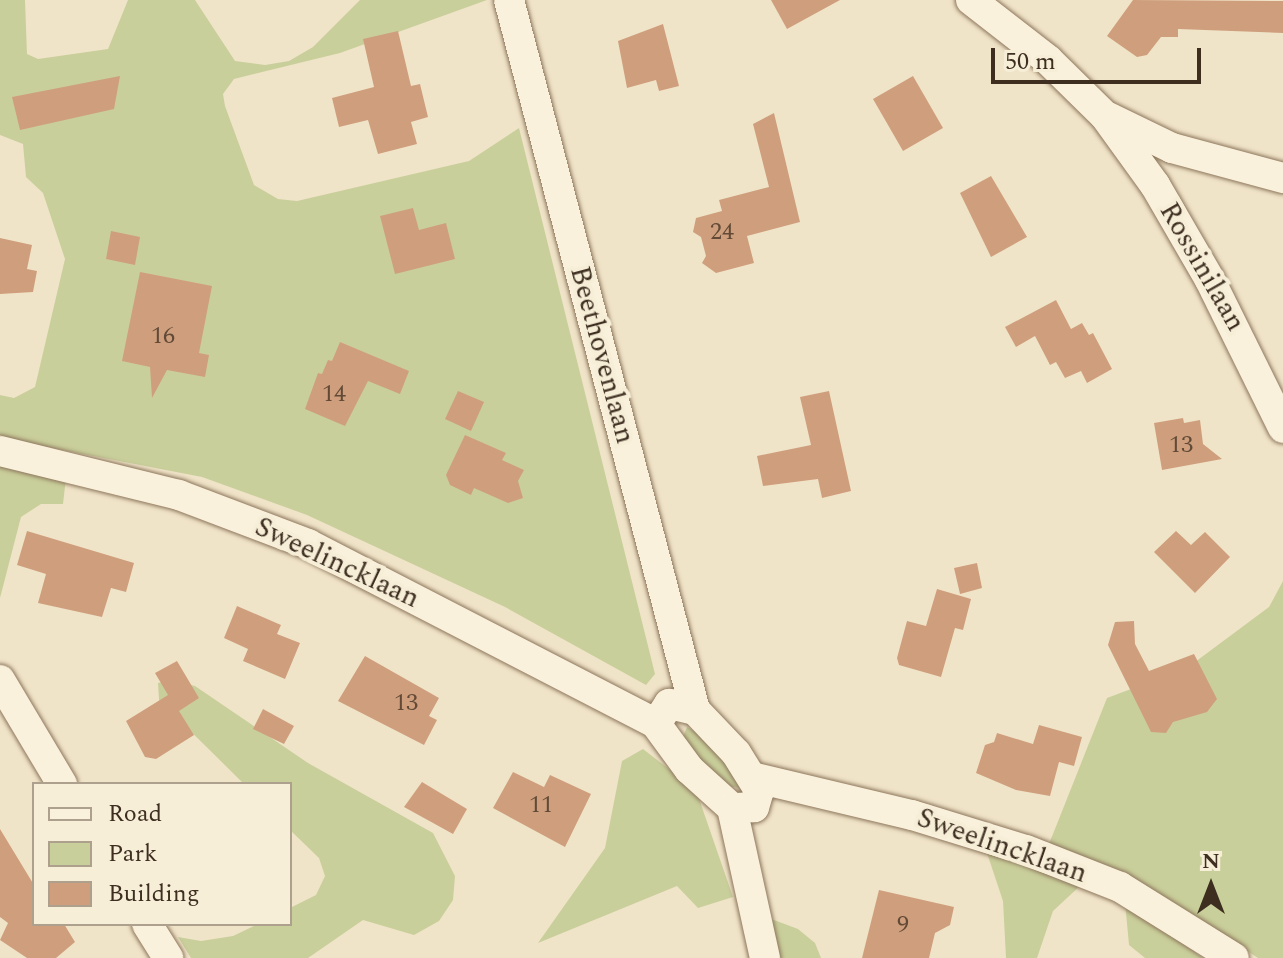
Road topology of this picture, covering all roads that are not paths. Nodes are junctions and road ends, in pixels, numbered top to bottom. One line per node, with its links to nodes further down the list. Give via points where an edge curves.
1 (509, 0): 8 (street, Beethovenlaan)
2 (971, 0): 3 (street, Rossinilaan, via 1048,60)
3 (1105, 116): 4 (street, Rossinilaan, via 1172,148); 5 (street, Rossinilaan, via 1155,185 1223,303)
4 (1283, 178)
5 (1283, 428)
6 (0, 451): 9 (street, Sweelincklaan, via 179,495 308,544)
7 (0, 680): 11 (street)
8 (695, 710): 9 (street, via 669,704); 10 (street)
9 (656, 724): 12 (street, Sweelincklaan, via 689,769)
10 (752, 777): 12 (street, via 759,799 754,807); 16 (street, Sweelincklaan, via 883,807 1026,850 1120,887)
11 (61, 782)
12 (732, 808): 15 (street)
13 (148, 926): 14 (street)
14 (168, 958)
15 (765, 958)
16 (1234, 958)

